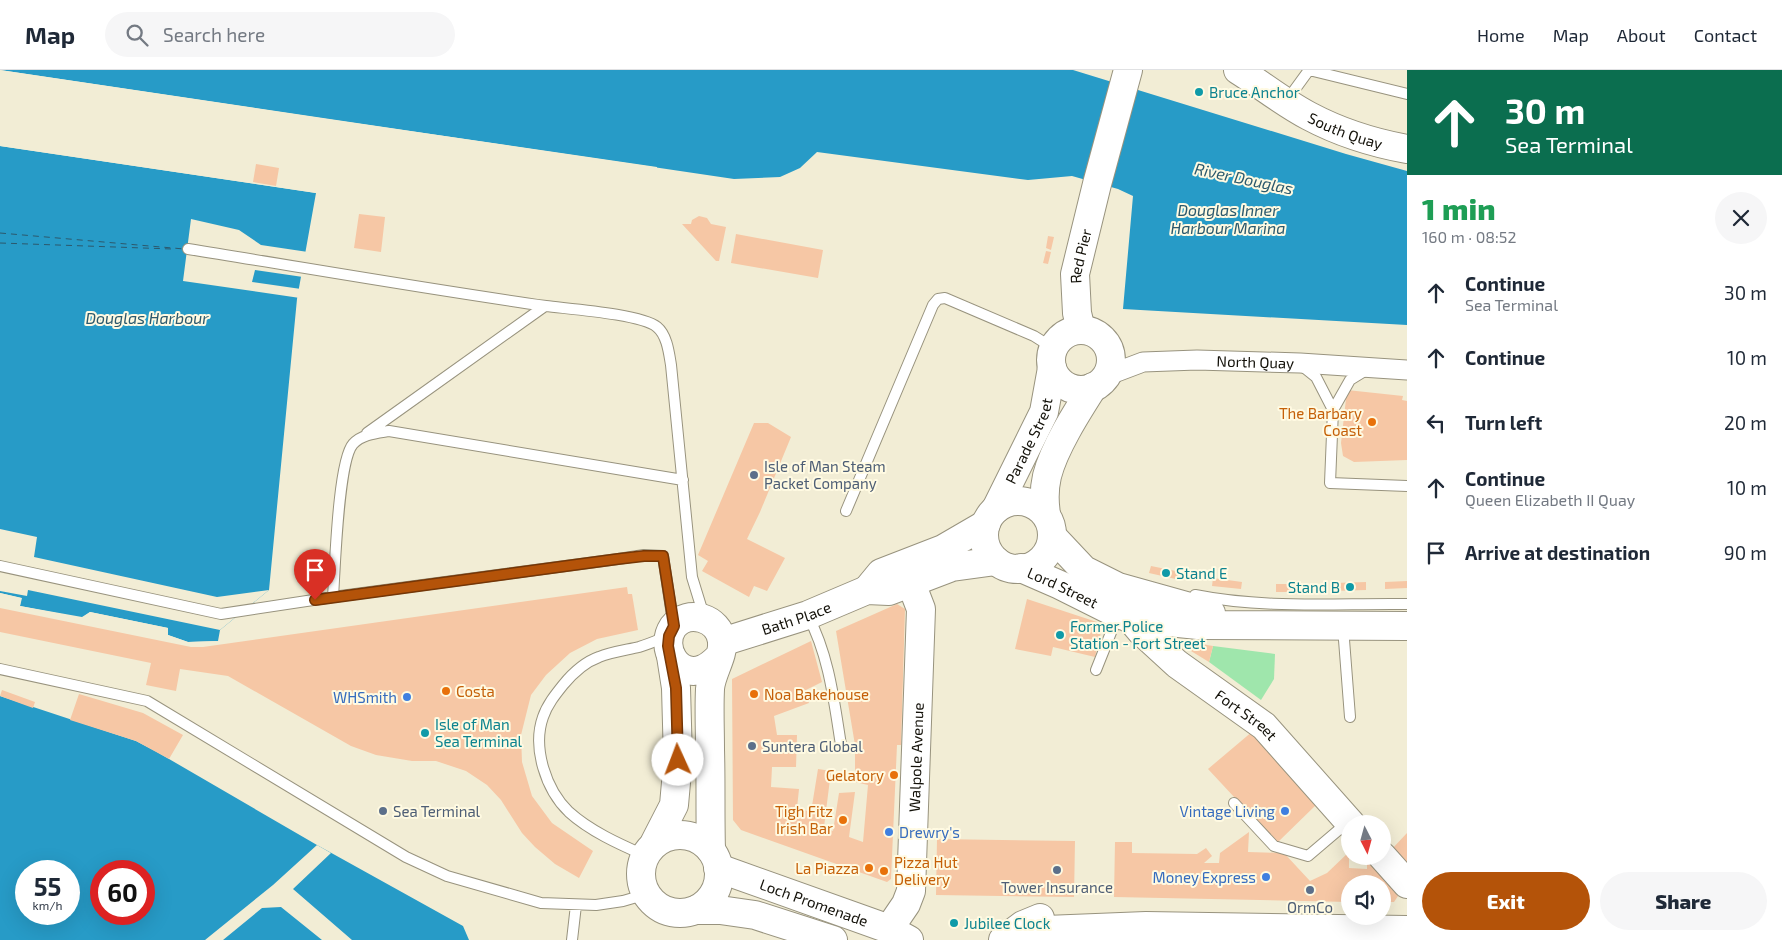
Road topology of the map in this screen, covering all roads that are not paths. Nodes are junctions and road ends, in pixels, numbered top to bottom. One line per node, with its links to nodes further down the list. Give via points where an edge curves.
1 (1238, 70): 4 (main road, South Quay)
2 (1125, 78): 8 (main road, Red Pier, via 1075,274)
3 (1407, 94): 4 (lane, via 1308,70 1293,92)
4 (1281, 100): 5 (main road, South Quay, via 1328,126)
5 (1407, 149)
6 (188, 249): 7 (lane)
7 (545, 306): 15 (lane); 16 (lane, via 638,319 657,327 666,341 671,366)
8 (1081, 330): 9 (main road, via 1058,339); 13 (main road, via 1099,336 1110,356 1110,367)
9 (1052, 358): 13 (main road, via 1058,380 1071,388 1083,390); 18 (lane, via 1034,336 945,298 938,300 933,305); 19 (main road, Parade Street, via 1044,412)
10 (1300, 363): 11 (street, North Quay); 13 (street, North Quay, via 1143,362); 14 (lane, via 1316,377)
11 (1368, 368): 12 (street, North Quay); 14 (lane, via 1350,380)
12 (1407, 370)
13 (1099, 381): 20 (main road, via 1072,420 1047,475 1044,498)
14 (1333, 410): 17 (lane, via 1330,483)
15 (353, 444): 16 (lane, via 372,433 389,432); 28 (lane, via 345,459 341,486)
16 (683, 480): 32 (lane, via 692,577)
17 (1407, 486)
18 (846, 511)
19 (991, 517): 20 (main road, via 1004,504 1023,501 1041,508); 21 (main road, via 985,536 989,554); 26 (main road, Bath Place, via 943,549 881,573)
20 (1049, 525): 21 (main road, via 1046,554 1031,566); 23 (main road, Lord Street)
21 (1008, 564): 24 (main road, Bath Place, via 952,567); 31 (main road, Lord Street)
22 (0, 566): 28 (lane, via 221,614)
23 (1084, 570): 25 (lane); 33 (main road, Lord Street, via 1118,588)
24 (911, 583): 26 (main road, Bath Place, via 889,592); 54 (main road, Walpole Avenue, via 921,609 911,891)
25 (1162, 588)
26 (867, 590): 30 (main road, Bath Place)
27 (1189, 594): 29 (lane, via 1224,601 1286,604)
28 (333, 597): 36 (lane, via 618,559 663,556)
29 (1407, 604)
30 (808, 615): 37 (main road, Bath Place); 41 (lane, via 817,633 829,678)
31 (1124, 616): 33 (main road, Lord Street, via 1198,625); 39 (lane); 43 (main road, Fort Street, via 1177,664 1264,726)
32 (705, 619): 36 (main road, via 694,616 683,619); 37 (main road, via 719,632)
33 (1253, 624): 34 (main road, Lord Street)
34 (1343, 626): 35 (main road, Lord Street); 40 (lane)
35 (1407, 626)
36 (671, 640): 37 (main road, via 677,664 685,669 704,669); 45 (main road, via 678,760 675,802); 45 (lane, via 598,657 581,668 568,678 548,707 539,735 540,755 546,774 569,812 597,832)
37 (720, 650): 46 (main road, via 710,691)
38 (0, 669): 50 (lane, via 147,700 406,858 463,881 541,904)
39 (1096, 670)
40 (1350, 716)
41 (841, 745)
42 (1234, 803): 44 (lane, via 1274,846 1308,856)
43 (1344, 815)
44 (1341, 829)
45 (650, 849): 46 (main road, via 669,836 685,835 699,839); 49 (main road, via 641,871)
46 (714, 859): 51 (main road, via 719,879 716,888 709,900); 54 (main road, Loch Promenade)
47 (1390, 865): 48 (main road)
48 (1407, 884)
49 (646, 894): 50 (lane, via 615,902); 51 (main road, via 665,911 683,914)
50 (576, 906): 56 (lane)
51 (696, 910): 57 (main road, Loch Promenade, via 756,915)
52 (1146, 926): 55 (main road); 58 (main road, via 1063,917 1039,918); 59 (main road, via 1046,930)
53 (1407, 930): 55 (main road)
54 (899, 934)
55 (1319, 935)
56 (572, 940)
57 (833, 940)
58 (1003, 940)
59 (1027, 940)

